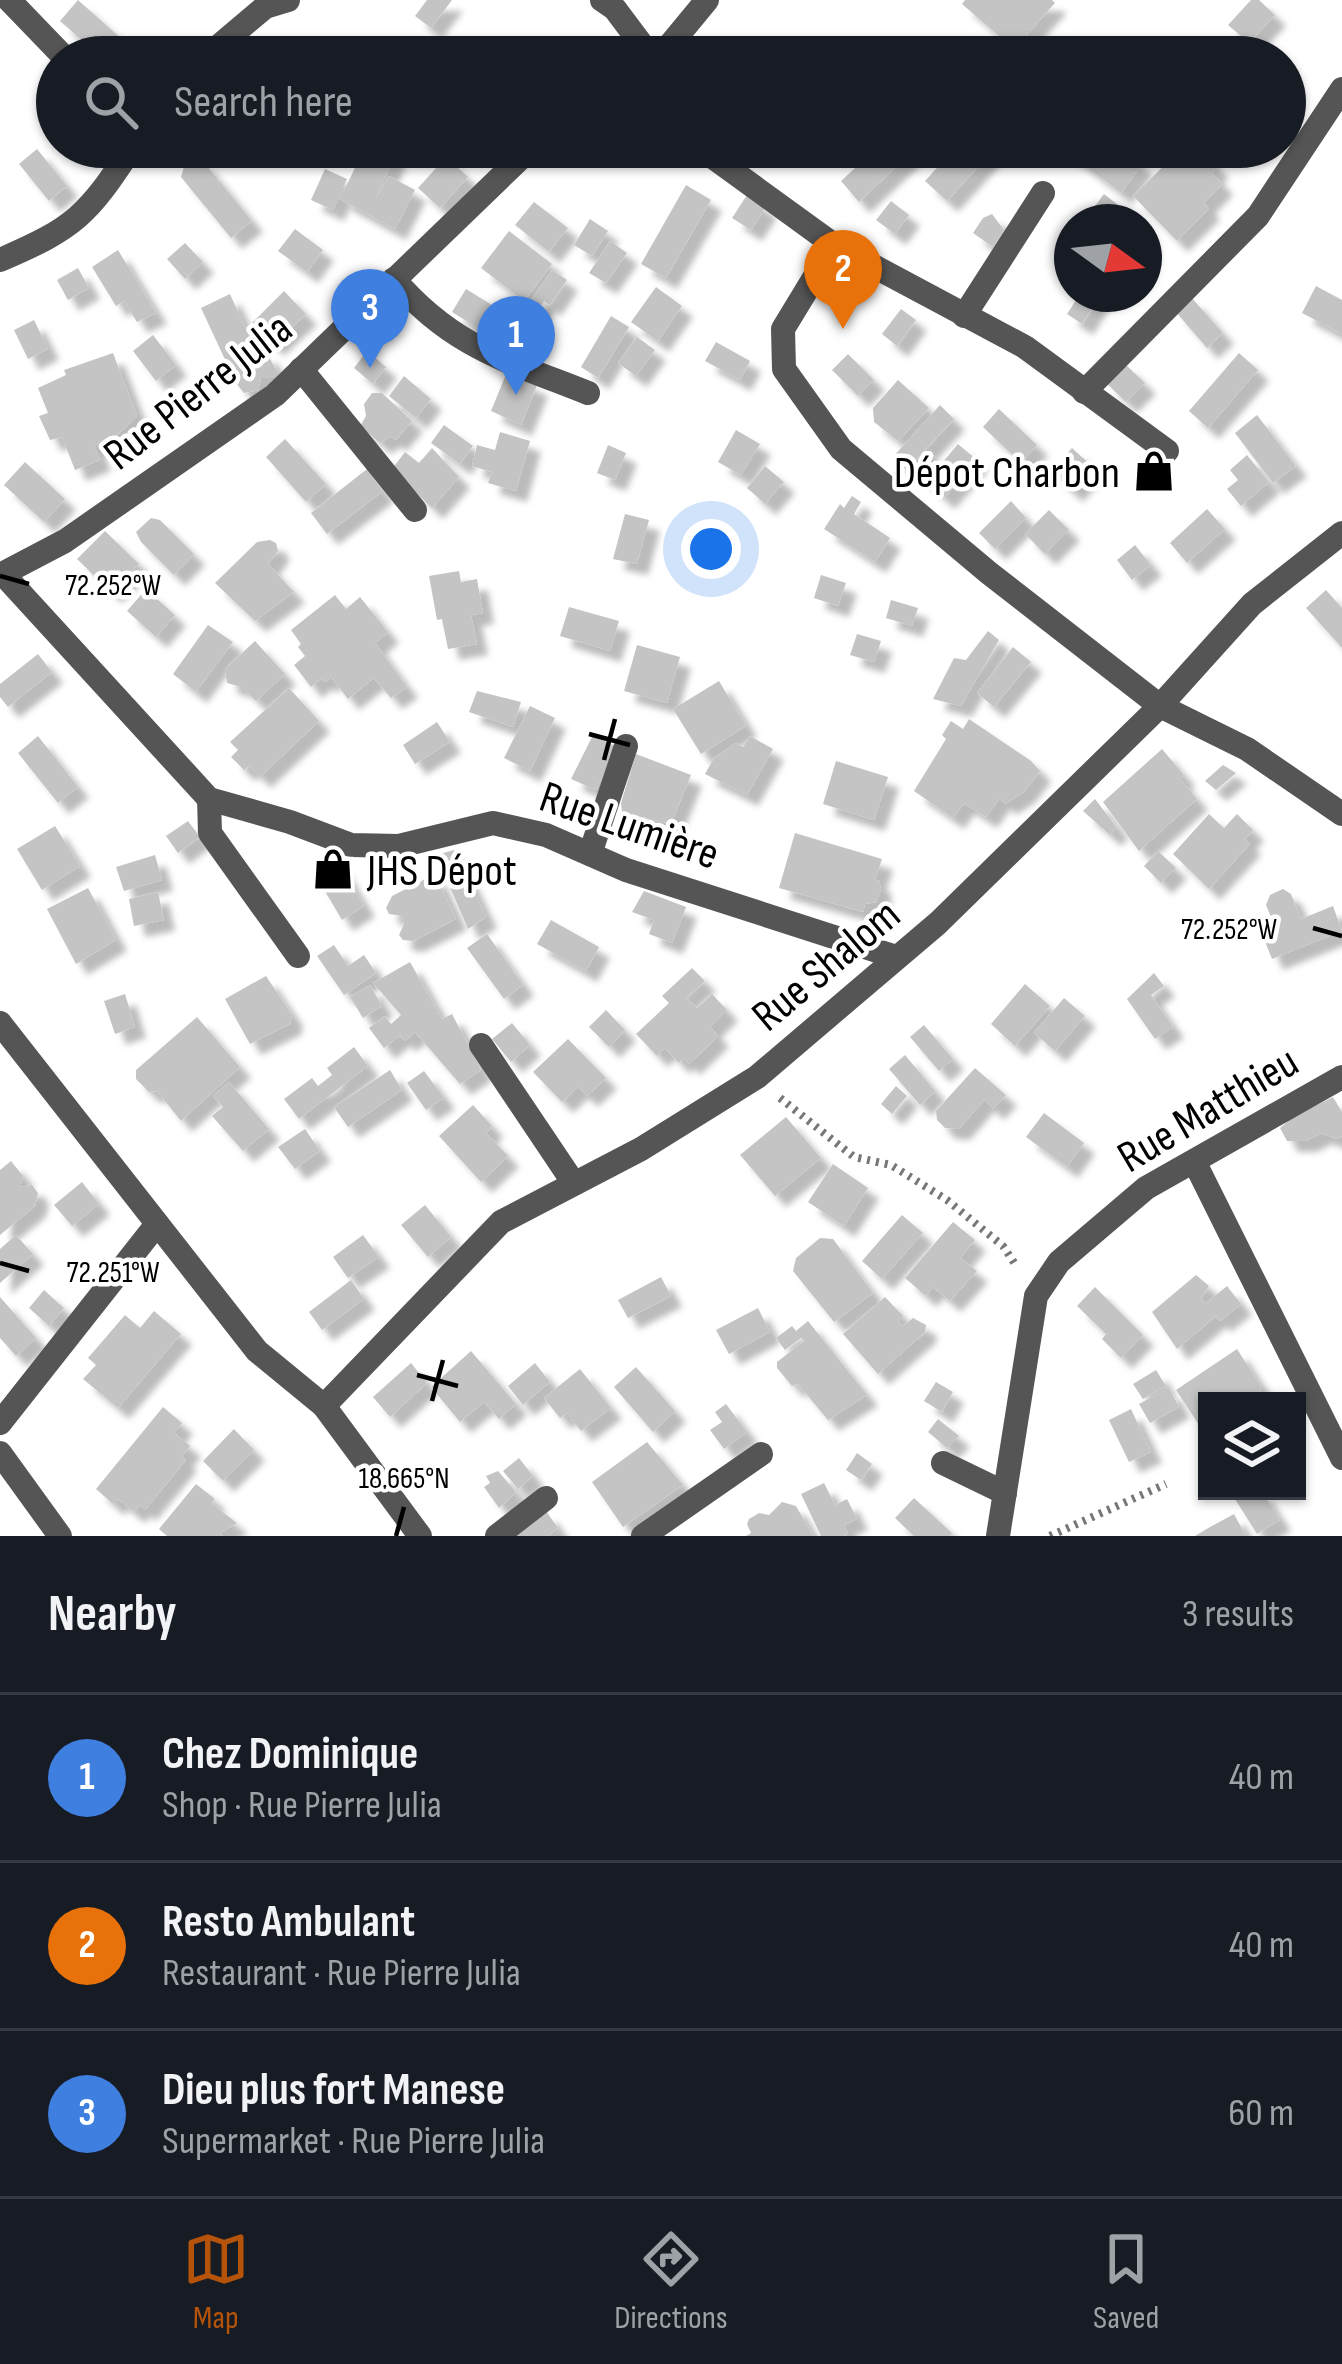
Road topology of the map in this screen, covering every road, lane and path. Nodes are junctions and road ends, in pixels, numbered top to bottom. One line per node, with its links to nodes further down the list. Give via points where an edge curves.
1 (9, 0): 5 (street)
2 (288, 0): 6 (street, via 265,7)
3 (602, 0): 7 (street)
4 (707, 0): 8 (street)
5 (44, 36)
6 (231, 36)
7 (635, 36)
8 (677, 36)
9 (1342, 89): 10 (street)
10 (1306, 143)
11 (118, 168): 17 (street, via 97,201 56,236)
12 (510, 168): 18 (street, Rue Pierre Julia)
13 (728, 168): 16 (street)
14 (1290, 168): 21 (street, via 1258,216)
15 (1043, 193): 19 (street)
16 (833, 245): 19 (street); 27 (street, via 783,329 784,370 841,449)
17 (0, 260)
18 (394, 279): 20 (street, Rue Pierre Julia); 22 (street, via 424,314 472,346)
19 (964, 316): 21 (street, via 1025,347)
20 (301, 369): 24 (street); 26 (street, Rue Pierre Julia, via 152,482)
21 (1084, 392): 23 (street)
22 (588, 393)
23 (1167, 451)
24 (415, 510)
25 (1342, 533): 27 (street, Rue Shalom, via 1252,604)
26 (2, 575): 29 (street)
27 (1160, 706): 30 (street, via 1247,749); 33 (street, Rue Shalom)
28 (626, 746): 31 (street)
29 (209, 799): 31 (street, Rue Lumière, via 350,845 399,846 494,823); 32 (street, via 209,833)
30 (1342, 814)
31 (590, 854): 33 (street, Rue Lumière)
32 (298, 956)
33 (896, 957): 36 (street, Rue Shalom)
34 (0, 1023): 40 (street)
35 (481, 1045): 39 (street)
36 (757, 1077): 39 (street, Rue Shalom); 41 (path, via 854,1157 891,1165 946,1200 1004,1246)
37 (1342, 1077): 38 (street, Rue Matthieu)
38 (1195, 1163): 41 (street, Rue Matthieu, via 1146,1188 1059,1262); 46 (street)
39 (573, 1182): 42 (street, Rue Shalom, via 501,1222)
40 (157, 1224): 42 (street, via 256,1352); 43 (street)
41 (1036, 1296): 49 (street)
42 (323, 1406): 52 (street)
43 (0, 1423)
44 (0, 1453): 51 (street)
45 (761, 1454): 54 (street)
46 (1342, 1458)
47 (943, 1462): 49 (street)
48 (1166, 1484): 56 (path)
49 (1005, 1493): 55 (street)
50 (546, 1498): 53 (street)
51 (61, 1536)
52 (420, 1536)
53 (496, 1536)
54 (643, 1536)
55 (998, 1536)
56 (1050, 1536)

